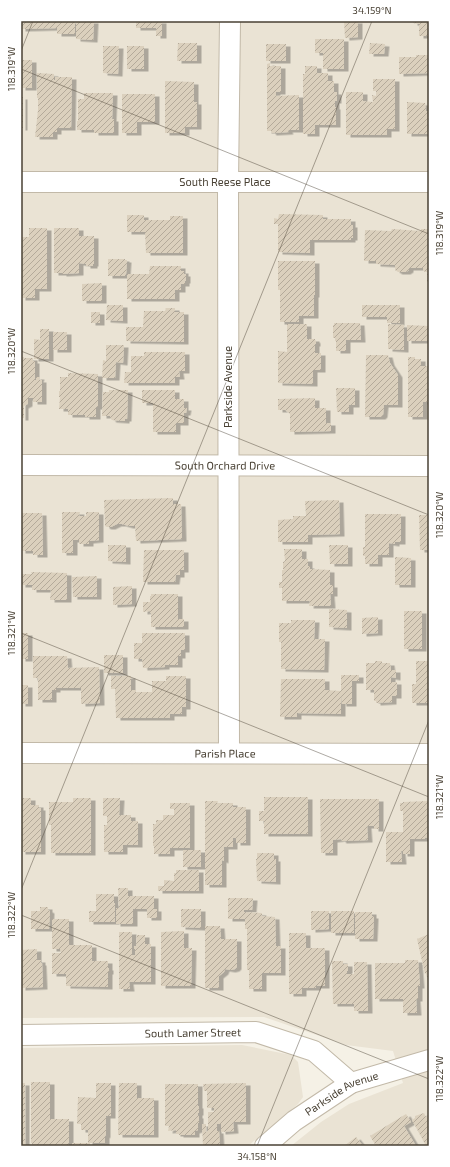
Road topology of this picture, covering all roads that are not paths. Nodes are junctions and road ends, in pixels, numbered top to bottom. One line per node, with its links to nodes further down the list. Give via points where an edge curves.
1 (230, 21): 3 (street, Parkside Avenue)
2 (21, 182): 3 (street, South Reese Place)
3 (228, 182): 4 (street, South Reese Place); 6 (street, Parkside Avenue)
4 (429, 182)
5 (21, 465): 6 (street, South Orchard Drive)
6 (228, 465): 7 (street, South Orchard Drive); 9 (street, Parkside Avenue)
7 (429, 466)
8 (21, 753): 9 (street, Parish Place)
9 (229, 753): 10 (street, Parish Place)
10 (429, 754)
11 (21, 1035): 13 (street, South Lamer Street, via 256,1032 314,1051)
12 (429, 1060): 13 (street, Parkside Avenue)
13 (351, 1083): 14 (street, Parkside Avenue, via 294,1121)
14 (265, 1146)

